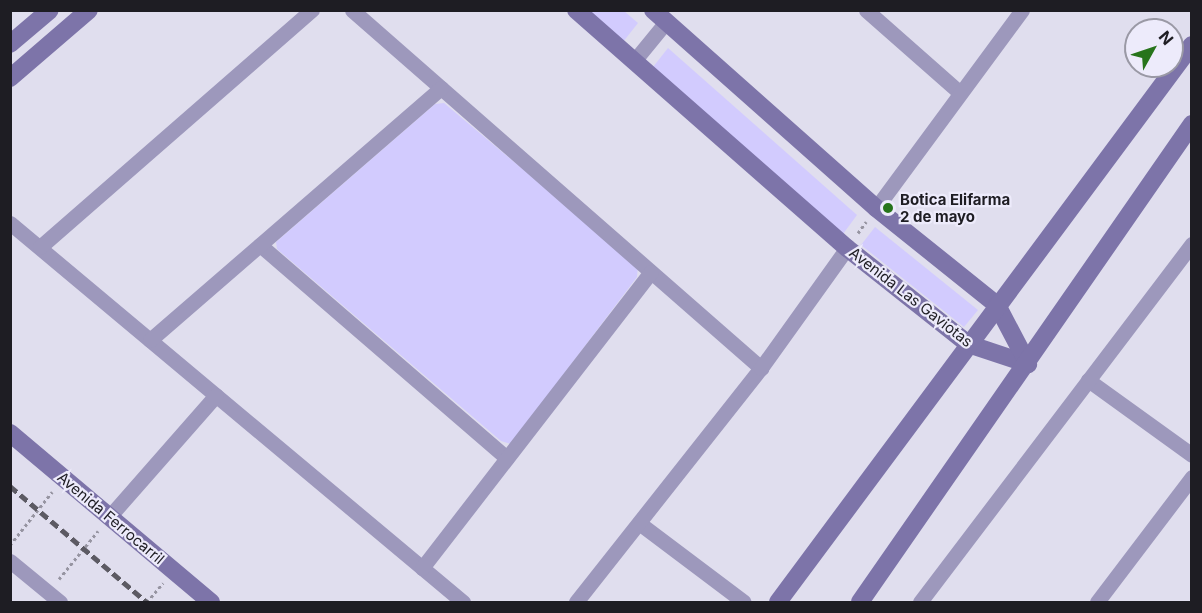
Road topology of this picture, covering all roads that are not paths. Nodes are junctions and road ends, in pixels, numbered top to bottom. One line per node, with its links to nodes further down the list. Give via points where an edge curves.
1 (50, 10): 9 (street)
2 (89, 10): 12 (street)
3 (312, 10): 20 (street)
4 (351, 10): 13 (street)
5 (576, 10): 11 (street, Avenida Las Gaviotas)
6 (866, 10): 14 (street)
7 (1022, 10): 14 (street)
8 (660, 16): 11 (street); 16 (street)
9 (10, 44)
10 (1191, 45): 23 (street)
11 (634, 61): 21 (street, Avenida Las Gaviotas)
12 (10, 78)
13 (441, 88): 19 (street); 22 (street)
14 (960, 93): 16 (street)
15 (1191, 124): 26 (street)
16 (876, 208): 23 (street)
17 (10, 223): 20 (street)
18 (1191, 243): 28 (street)
19 (260, 245): 24 (street); 32 (street)
20 (40, 247): 24 (street)
21 (847, 248): 25 (street, Avenida Las Gaviotas); 27 (street)
22 (651, 272): 27 (street); 32 (street)
23 (997, 305): 25 (street); 26 (street)
24 (150, 340): 29 (street)
25 (968, 345): 26 (street, Avenida Las Gaviotas); 38 (street)
26 (1028, 364): 44 (street)
27 (761, 368): 35 (street)
28 (1088, 380): 31 (street); 45 (street)
29 (216, 395): 34 (street); 37 (street)
30 (10, 433): 34 (street, Avenida Ferrocarril)
31 (1191, 455)
32 (507, 458): 37 (street)
33 (1191, 477): 46 (street)
34 (109, 517): 40 (street, Avenida Ferrocarril)
35 (639, 523): 42 (street); 43 (street)
36 (10, 561): 39 (street)
37 (422, 568): 41 (street)
38 (783, 600)
39 (60, 603)
40 (211, 603)
41 (463, 603)
42 (576, 603)
43 (744, 603)
44 (860, 603)
45 (920, 603)
46 (1097, 603)

